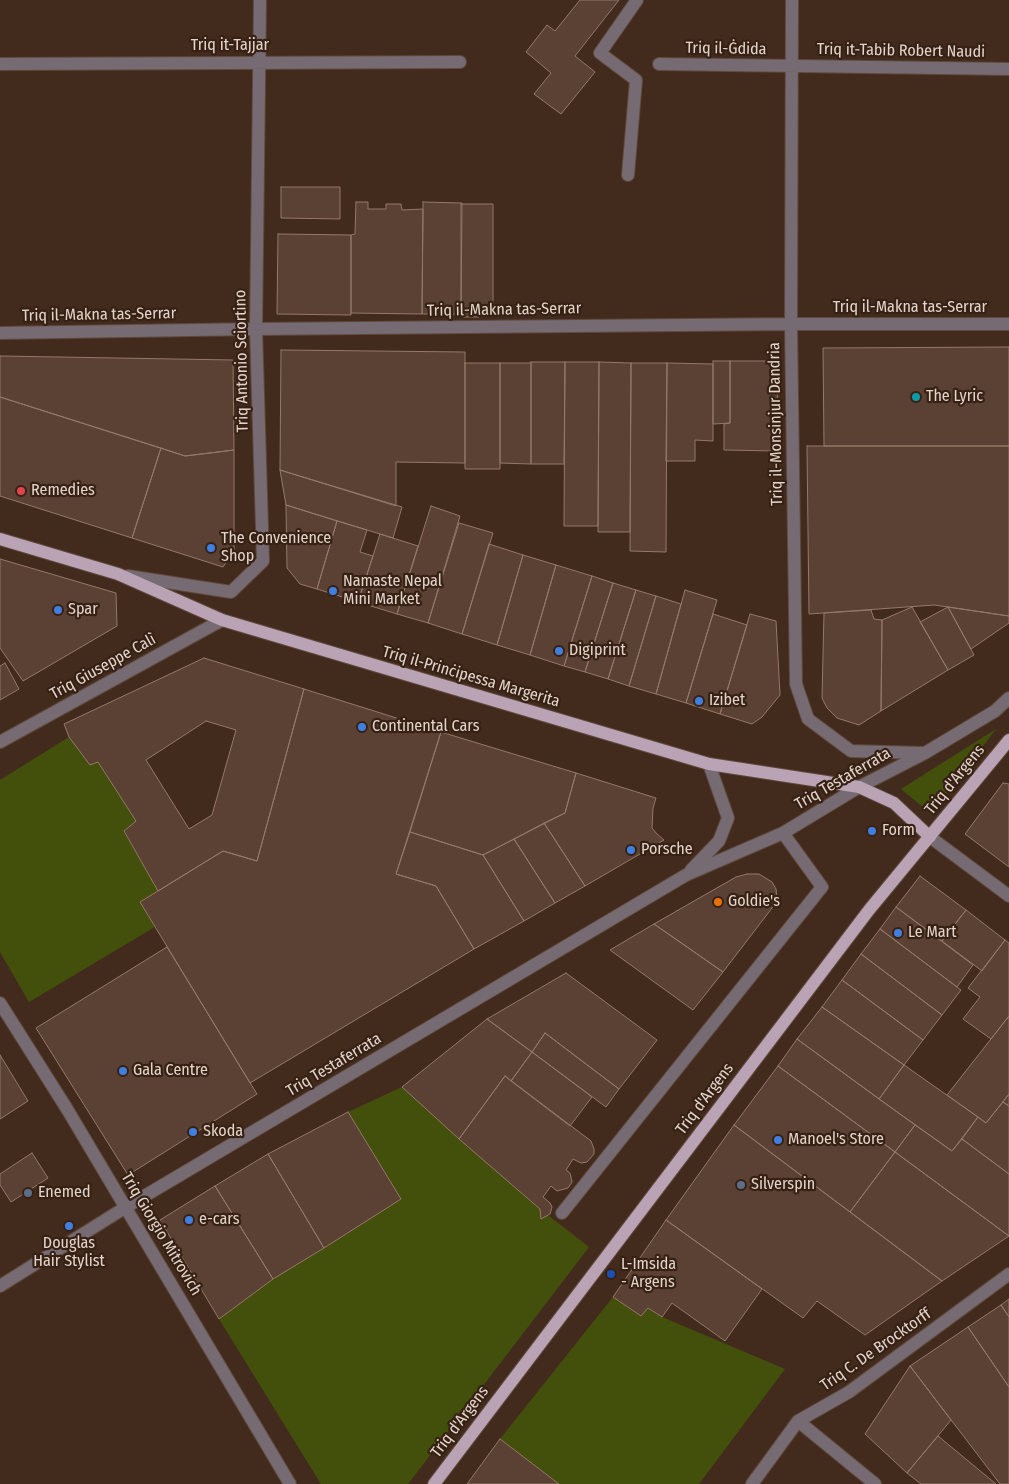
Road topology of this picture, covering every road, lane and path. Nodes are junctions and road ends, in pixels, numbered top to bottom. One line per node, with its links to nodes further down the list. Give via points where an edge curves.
1 (260, 0): 4 (street, Triq Antonio Sciortino)
2 (637, 0): 10 (street, via 600,53 636,80)
3 (792, 0): 8 (street, Triq il-Monsinjur Dandria)
4 (259, 62): 5 (street, Triq it-Tajjar); 6 (street, Triq it-Tajjar); 13 (street, Triq Antonio Sciortino)
5 (460, 62)
6 (0, 64)
7 (659, 64): 8 (street, Triq il-Ġdida)
8 (792, 66): 9 (street, Triq it-Tabib Robert Naudi); 11 (street, Triq il-Monsinjur Dandria)
9 (1009, 69)
10 (628, 175)
11 (790, 324): 12 (street, Triq il-Makna tas-Serrar); 13 (street, Triq il-Makna tas-Serrar); 21 (street, Triq il-Monsinjur Dandria, via 796,684 808,720 851,751)
12 (1009, 324)
13 (256, 329): 14 (street, Triq il-Makna tas-Serrar); 16 (street, Triq Antonio Sciortino, via 263,561 231,592)
14 (0, 333)
15 (0, 539): 16 (main road, Triq il-Prinċipessa Margerita)
16 (118, 574): 17 (main road, Triq il-Prinċipessa Margerita)
17 (222, 620): 20 (street, Triq Giuseppe Calì); 22 (main road, Triq il-Prinċipessa Margerita)
18 (1009, 698): 21 (street, Triq Testaferrata, via 995,711)
19 (1009, 740): 25 (main road, Triq d'Argens)
20 (0, 742)
21 (925, 753): 23 (street, Triq Testaferrata)
22 (709, 764): 23 (main road, Triq il-Prinċipessa Margerita); 26 (street, Triq Testaferrata, via 728,818 719,841)
23 (859, 787): 24 (street, Triq Testaferrata); 25 (main road, Triq il-Prinċipessa Margerita, via 894,804)
24 (783, 833): 26 (street, Triq Testaferrata); 30 (street, via 822,887)
25 (930, 837): 27 (street); 35 (main road, Triq d'Argens, via 869,910)
26 (686, 875): 29 (street, Triq Testaferrata)
27 (1009, 896)
28 (0, 1004): 29 (street, Triq Giorgio Mitrovich)
29 (126, 1207): 32 (street, Triq Testaferrata); 34 (street, Triq Giorgio Mitrovich)
30 (562, 1213)
31 (1009, 1274): 33 (street, Triq C. De Brocktorff, via 850,1392)
32 (0, 1286)
33 (798, 1420): 36 (street, Triq C. De Brocktorff); 37 (street)
34 (290, 1484)
35 (434, 1484)
36 (752, 1484)
37 (875, 1484)

